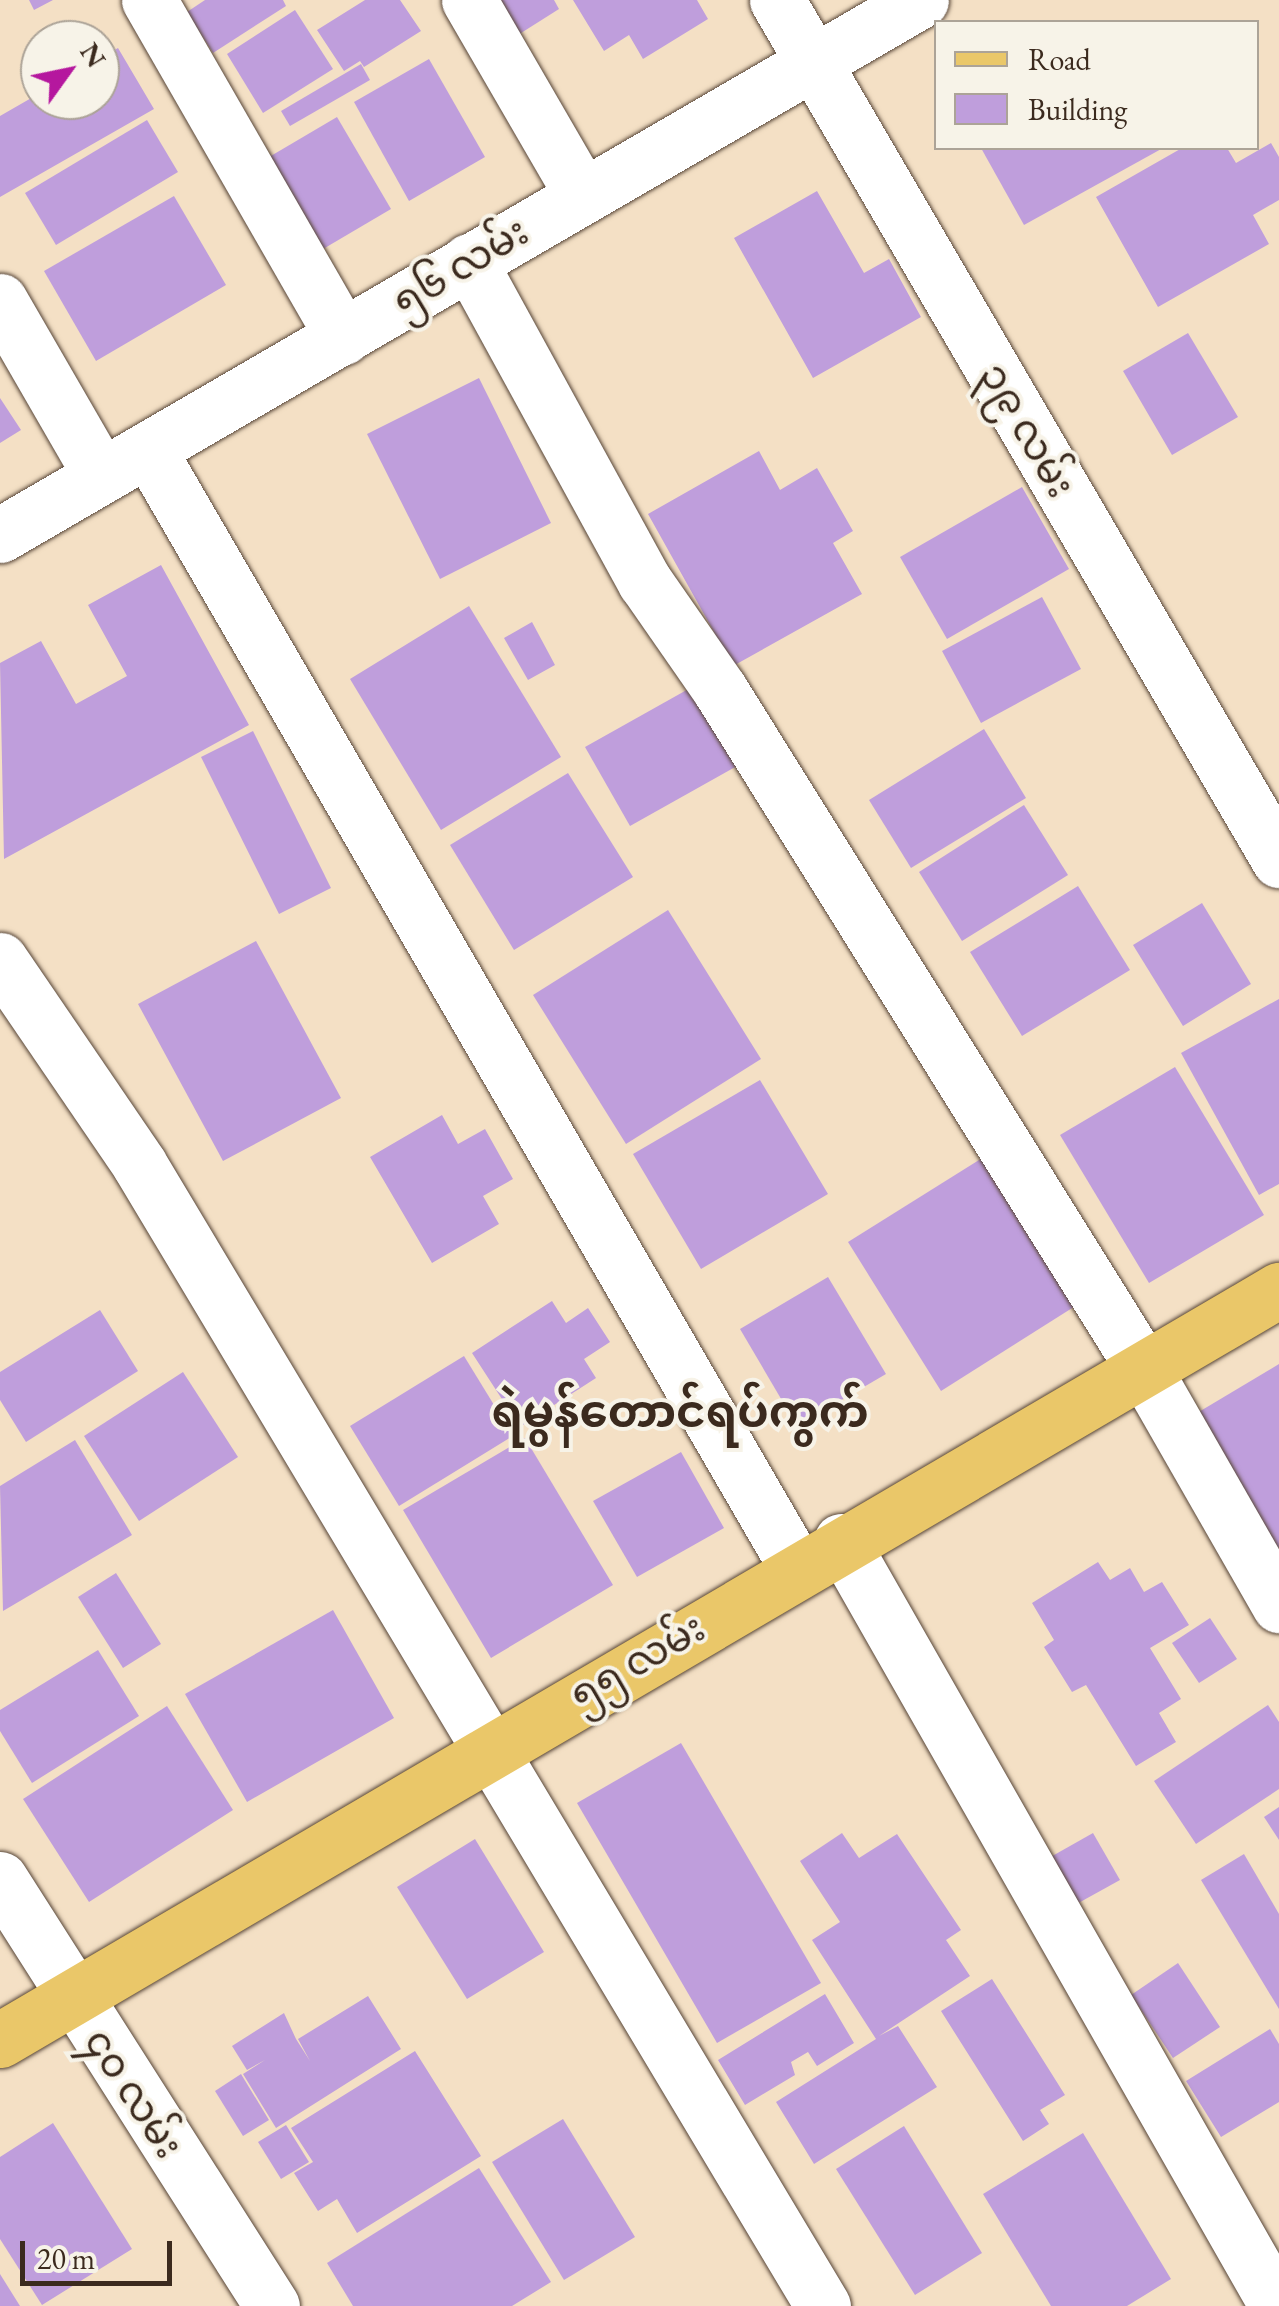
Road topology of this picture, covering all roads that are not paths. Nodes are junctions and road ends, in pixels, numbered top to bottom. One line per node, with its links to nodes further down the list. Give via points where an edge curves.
1 (148, 0): 9 (street)
2 (469, 0): 6 (street)
3 (777, 0): 5 (street, ၃၉ လမ်း)
4 (922, 0): 5 (street, ၅၆ လမ်း)
5 (812, 61): 6 (street, ၅၆ လမ်း); 13 (street, ၃၉ လမ်း)
6 (581, 193): 7 (street, ၅၆ လမ်း)
7 (469, 261): 9 (street, ၅၆ လမ်း); 16 (street, via 644,582 720,690)
8 (0, 300): 11 (street)
9 (343, 337): 10 (street, ၅၆ လမ်း)
10 (148, 449): 11 (street, ၅၆ လမ်း); 17 (street)
11 (101, 476): 12 (street, ၅၆ လမ်း)
12 (0, 536)
13 (1279, 860)
14 (0, 960): 19 (street, via 139,1164)
15 (1279, 1290): 16 (main road, ၅၅ လမ်း)
16 (1145, 1371): 17 (main road, ၅၅ လမ်း); 18 (street)
17 (819, 1555): 19 (main road, ၅၅ လမ်း); 25 (street)
18 (1279, 1605)
19 (486, 1749): 21 (main road, ၅၅ လမ်း); 24 (street)
20 (0, 1879): 21 (street, ၄၀ လမ်း)
21 (72, 1997): 22 (main road, ၅၅ လမ်း); 23 (street, ၄၀ လမ်း)
22 (0, 2040)
23 (272, 2306)
24 (822, 2306)
25 (1278, 2306)

